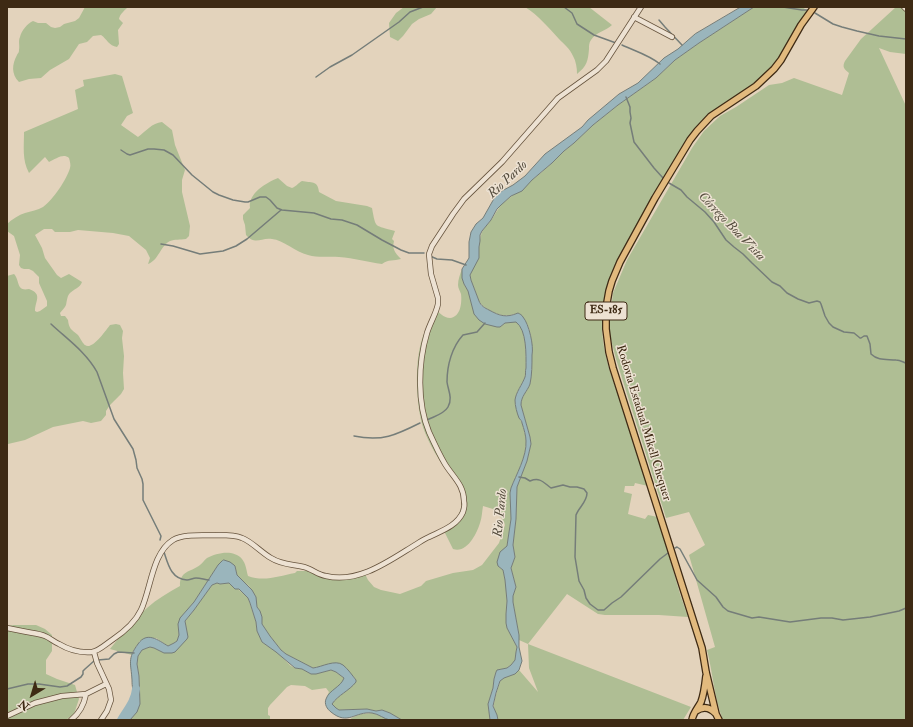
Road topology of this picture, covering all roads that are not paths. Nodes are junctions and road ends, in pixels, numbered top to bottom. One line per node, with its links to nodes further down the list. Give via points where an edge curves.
1 (641, 7): 5 (street)
2 (814, 7): 9 (main road, Rodovia Estadual Mikell Chequer / ES-185, via 774,69 756,86 711,116 690,140 620,262 608,297 606,317 609,352 700,641)
3 (904, 7): 4 (street)
4 (906, 9)
5 (634, 17): 6 (street); 8 (street, via 606,61 558,98 502,162 464,199 430,250 431,274 438,304 427,332 421,363 421,388 424,414 430,434 445,464 463,489 465,503 460,517 451,526 385,563 357,575 340,578 280,562 241,538 228,535 178,537 165,546 159,555 145,601 134,621 124,632)
6 (672, 37)
7 (7, 628): 8 (street, via 41,635 73,650)
8 (94, 652): 10 (street)
9 (706, 672): 12 (main road, ES-185, via 703,697); 14 (main road, ES-185)
10 (106, 684): 11 (street); 16 (street, via 111,700)
11 (86, 694): 13 (street, via 62,696 35,703); 15 (street, via 81,709)
12 (696, 712): 14 (main road, ES-185, via 708,708 714,711); 17 (main road, ES-185)
13 (7, 716)
14 (718, 718)
15 (71, 720)
16 (101, 720)
17 (692, 720)

